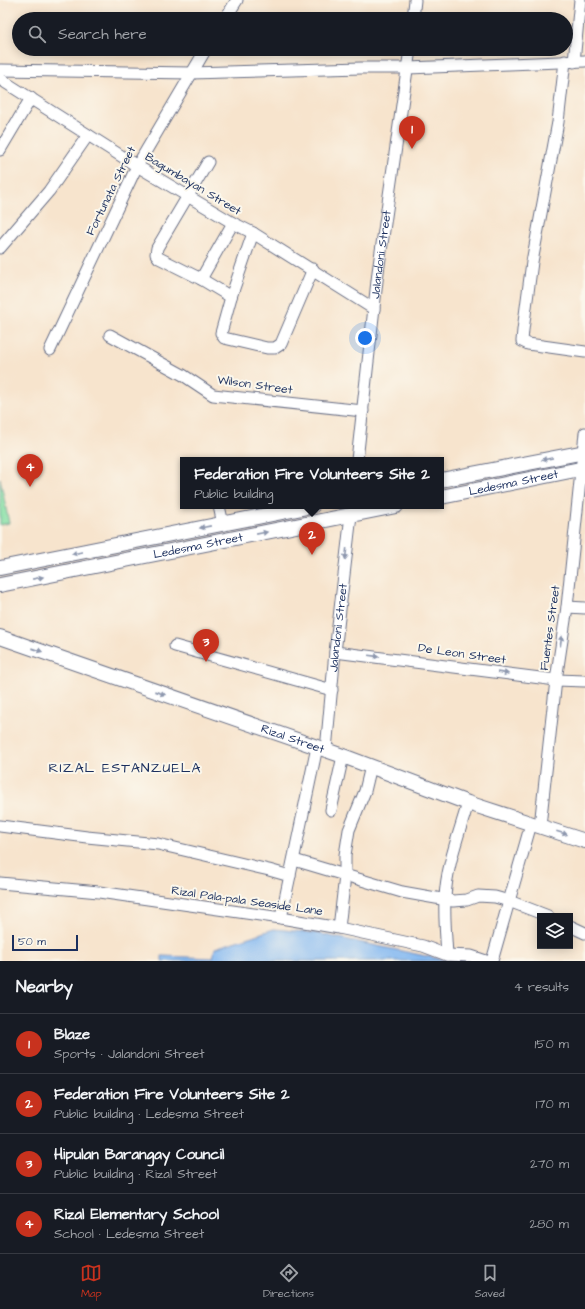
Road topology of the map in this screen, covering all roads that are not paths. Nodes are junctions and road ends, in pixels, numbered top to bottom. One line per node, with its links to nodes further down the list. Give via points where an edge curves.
1 (236, 0): 4 (street)
2 (415, 0): 5 (street)
3 (580, 0): 6 (street)
4 (229, 12)
5 (414, 12)
6 (573, 39)
7 (202, 56): 14 (street, Fortunata Street)
8 (409, 56): 12 (street, Jalandoni Street)
9 (570, 56): 10 (street)
10 (569, 61): 11 (street); 12 (street); 31 (street, via 532,262 522,341)
11 (585, 61)
12 (408, 68): 14 (street); 28 (street, Jalandoni Street)
13 (0, 70): 14 (street)
14 (191, 73): 20 (street, Fortunata Street)
15 (0, 79): 16 (street, Bagumbayan Street)
16 (31, 98): 17 (street, Bagumbayan Street); 18 (street)
17 (88, 135): 20 (street, Bagumbayan Street); 24 (street, via 50,192)
18 (0, 150)
19 (208, 162): 21 (street)
20 (137, 166): 21 (street, Bagumbayan Street); 30 (street, Fortunata Street)
21 (188, 195): 22 (street, Bagumbayan Street); 26 (street, via 156,254 159,258)
22 (233, 223): 23 (street, Bagumbayan Street); 26 (street)
23 (253, 233): 25 (street, Bagumbayan Street); 27 (street)
24 (0, 248)
25 (313, 270): 27 (street, via 281,344 275,348 222,336); 28 (street, Bagumbayan Street)
26 (201, 279): 27 (street)
27 (231, 297)
28 (374, 308): 32 (street, Jalandoni Street)
29 (110, 335): 32 (street, Wilson Street, via 183,375 213,395)
30 (50, 350)
31 (585, 352)
32 (363, 411): 35 (street, Jalandoni Street)
33 (585, 433): 34 (street, Fuentes Street)
34 (584, 452): 36 (street, Fuentes Street); 37 (main road, Ledesma Street, one-way to 37)
35 (357, 457)
36 (583, 468): 38 (main road, Ledesma Street); 46 (street, Fuentes Street)
37 (444, 479)
38 (444, 496)
39 (220, 509): 43 (street)
40 (297, 509): 43 (main road, Ledesma Street)
41 (369, 509): 42 (main road, Ledesma Street)
42 (351, 511): 45 (main road, Ledesma Street, one-way to 42); 50 (street, Jalandoni Street, one-way to 50)
43 (223, 524): 44 (main road, Ledesma Street, one-way to 44)
44 (0, 568)
45 (0, 585)
46 (567, 607): 47 (street); 51 (street, Fuentes Street, one-way to 46)
47 (585, 608)
48 (0, 637): 54 (main road, Rizal Street, one-way to 54)
49 (175, 646): 53 (street)
50 (335, 652): 51 (street, De Leon Street, one-way to 51); 53 (street, Jalandoni Street)
51 (556, 680): 52 (street, De Leon Street); 59 (street, Fuentes Street)
52 (585, 680)
53 (332, 690): 54 (street, Jalandoni Street)
54 (322, 749): 55 (main road, Rizal Street); 62 (street, Jalandoni Street)
55 (343, 756): 56 (main road, Rizal Street); 58 (street)
56 (371, 766): 57 (main road, Rizal Street); 64 (street, via 365,791 349,830)
57 (468, 803): 59 (main road, Rizal Street); 66 (street, via 455,847)
58 (331, 810)
59 (536, 825): 61 (main road, Rizal Street, one-way to 61); 67 (street, Fuentes Street)
60 (0, 826): 63 (street, via 87,838 158,844)
61 (585, 841)
62 (294, 860): 63 (street, Jalandoni Street); 64 (street)
63 (290, 876): 69 (street, Jalandoni Street)
64 (345, 876): 66 (street, via 402,892); 71 (street)
65 (0, 883): 69 (street, Rizal Pala-pala Seaside Lane, via 100,892)
66 (445, 899): 67 (street, via 467,900 486,896); 73 (street)
67 (509, 901): 68 (street); 75 (street, Fuentes Street)
68 (540, 913)
69 (281, 918): 71 (street, Rizal Pala-pala Seaside Lane)
70 (573, 927): 72 (street)
71 (339, 928): 73 (street, Rizal Pala-pala Seaside Lane, via 423,946)
72 (585, 933)
73 (447, 955): 74 (street, Rizal Pala-pala Seaside Lane, via 471,956)
74 (486, 961)
75 (492, 961)

